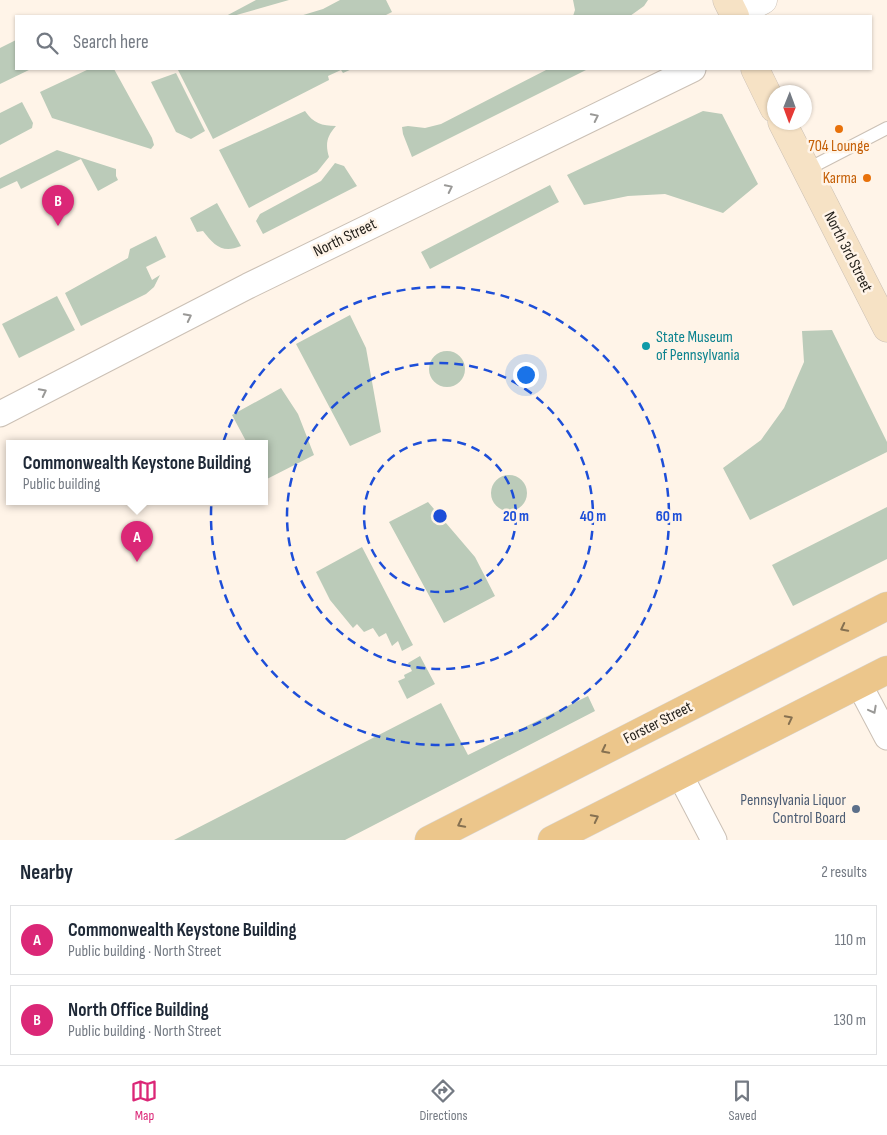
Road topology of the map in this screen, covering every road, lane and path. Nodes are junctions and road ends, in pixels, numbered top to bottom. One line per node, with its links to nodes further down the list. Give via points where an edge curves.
1 (763, 0): 2 (street)
2 (733, 12)
3 (691, 70): 10 (street, North Street, one-way to 3, via 240,290)
4 (755, 70): 5 (main road)
5 (767, 94)
6 (887, 128): 8 (lane)
7 (786, 130): 8 (main road, North 3rd Street)
8 (806, 170): 9 (main road, North 3rd Street)
9 (887, 328)
10 (0, 414)
11 (887, 606): 16 (main road, Forster Street, one-way to 16)
12 (887, 670): 13 (main road)
13 (859, 684): 14 (street, one-way to 14); 15 (main road, one-way to 13)
14 (887, 737)
15 (680, 775): 17 (main road, one-way to 15); 18 (street)
16 (429, 840)
17 (552, 840)
18 (714, 840)

